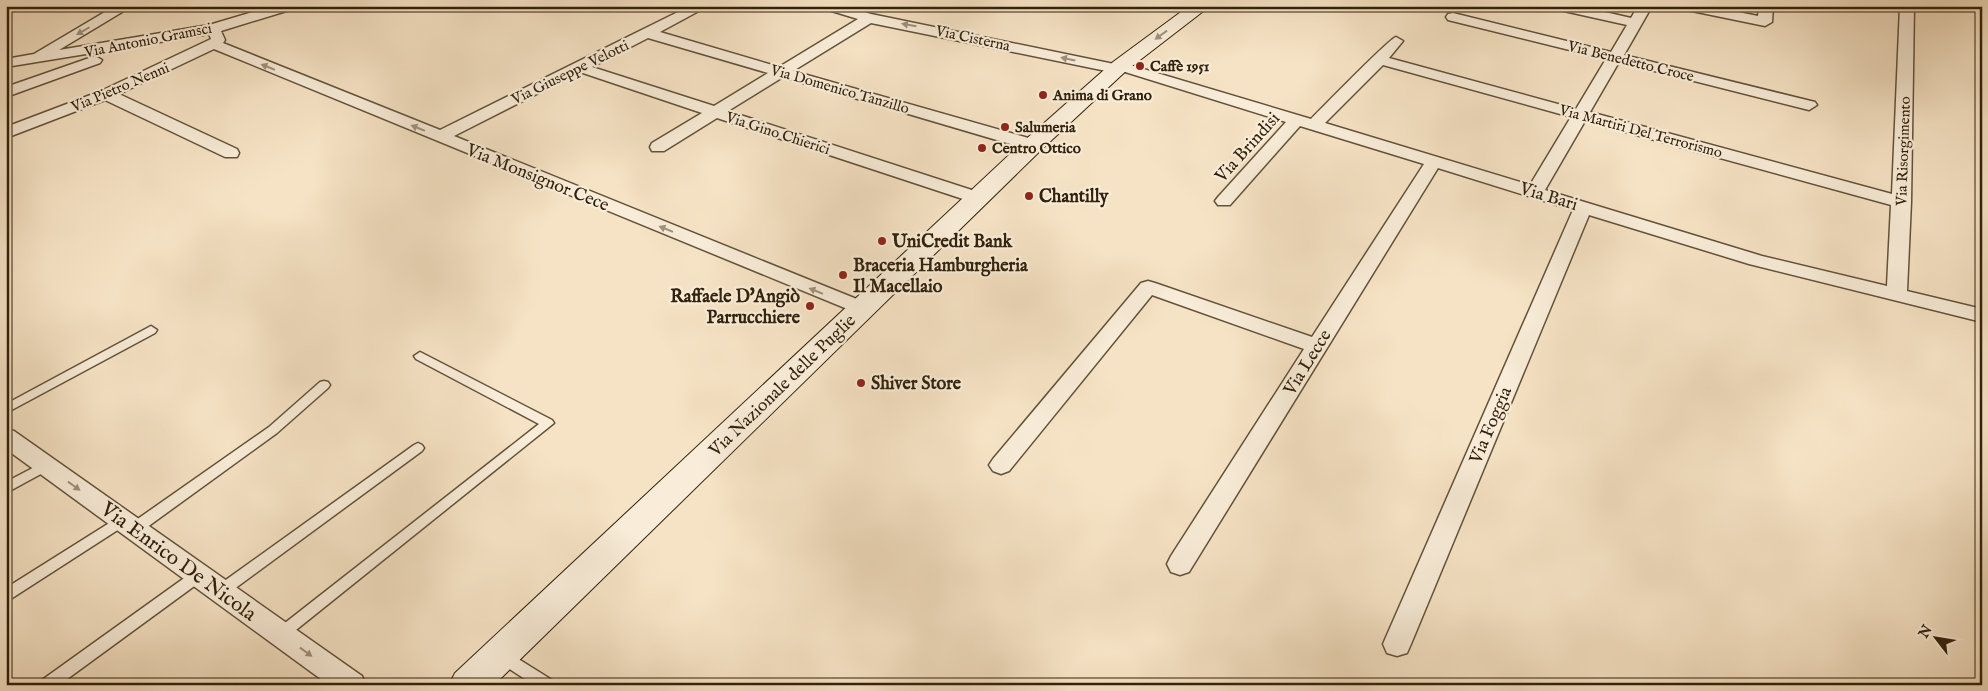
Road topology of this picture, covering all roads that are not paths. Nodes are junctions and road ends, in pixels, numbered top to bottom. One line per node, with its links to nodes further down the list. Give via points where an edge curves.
1 (125, 6): 20 (street, one-way to 20)
2 (288, 6): 15 (street, Via Antonio Gramsci)
3 (700, 6): 14 (street, Via Giuseppe Velotti)
4 (830, 6): 12 (street, Via Cisterna)
5 (1201, 6): 23 (main road, Via Nazionale delle Puglie, one-way to 23)
6 (1560, 6): 13 (street)
7 (1645, 6): 13 (street)
8 (1687, 6): 9 (street, via 1765,22)
9 (1766, 6)
10 (1907, 6): 40 (street, Via Risorgimento)
11 (1454, 17): 18 (street, Via Benedetto Croce)
12 (869, 18): 23 (street, Via Cisterna, one-way to 12); 24 (street)
13 (1635, 23): 18 (street)
14 (647, 33): 22 (street, Via Giuseppe Velotti); 24 (street, Via Domenico Tanzillo)
15 (213, 37): 17 (street, Via Antonio Gramsci); 26 (street, Via Pietro Nenni); 32 (street, Via Monsignor Cece, one-way to 15)
16 (1396, 41): 19 (street, Via Brindisi)
17 (140, 44): 20 (street, Via Antonio Gramsci); 25 (street)
18 (1615, 57): 27 (street, Via Benedetto Croce); 29 (street)
19 (1380, 60): 29 (street, Via Martiri Del Terrorismo); 30 (street, Via Brindisi)
20 (31, 61): 21 (street, Via Antonio Gramsci)
21 (6, 63)
22 (578, 67): 28 (street, Via Gino Chierici); 32 (street, Via Giuseppe Velotti)
23 (1118, 67): 30 (street, Via Bari); 33 (main road, Via Nazionale delle Puglie)
24 (779, 72): 28 (street); 33 (street, Via Domenico Tanzillo)
25 (6, 92)
26 (106, 94): 31 (street, Via Pietro Nenni); 35 (street)
27 (1810, 105)
28 (714, 112): 34 (street); 38 (street, Via Gino Chierici)
29 (1581, 115): 37 (street); 40 (street, Via Martiri Del Terrorismo)
30 (1306, 122): 36 (street, Via Bari); 39 (street, Via Brindisi)
31 (6, 133)
32 (439, 137): 43 (street, Via Monsignor Cece, one-way to 32)
33 (1033, 145): 38 (main road, Via Nazionale delle Puglie)
34 (658, 147)
35 (231, 153)
36 (1434, 161): 37 (street, Via Bari); 46 (street, Via Lecce)
37 (1534, 192): 41 (street, Via Bari)
38 (978, 198): 43 (main road, Via Nazionale delle Puglie)
39 (1224, 201)
40 (1902, 202): 42 (street, Via Risorgimento)
41 (1583, 207): 42 (street, Via Bari, via 1756,260); 61 (street, Via Foggia)
42 (1897, 296): 44 (street, Via Bari)
43 (862, 309): 62 (main road, Via Nazionale delle Puglie)
44 (1982, 316)
45 (152, 330): 49 (lane)
46 (1318, 346): 52 (street, via 1148,287); 56 (street, Via Lecce)
47 (420, 356): 60 (lane, via 548,423)
48 (324, 385): 55 (lane, via 273,430)
49 (6, 409)
50 (6, 437): 53 (street, Via Enrico De Nicola)
51 (418, 448): 58 (lane)
52 (1001, 465)
53 (46, 466): 54 (lane); 55 (street, Via Enrico De Nicola, one-way to 55)
54 (6, 488)
55 (128, 525): 57 (street, Via Enrico De Nicola); 59 (lane)
56 (1180, 564)
57 (199, 576): 58 (street, Via Enrico De Nicola); 63 (lane)
58 (221, 591): 60 (street, Via Enrico De Nicola)
59 (6, 596)
60 (281, 634): 64 (street, Via Enrico De Nicola, one-way to 64)
61 (1397, 644)
62 (500, 655): 65 (main road, Via Nazionale delle Puglie); 66 (lane)
63 (47, 685)
64 (352, 685)
65 (468, 685)
66 (547, 685)

